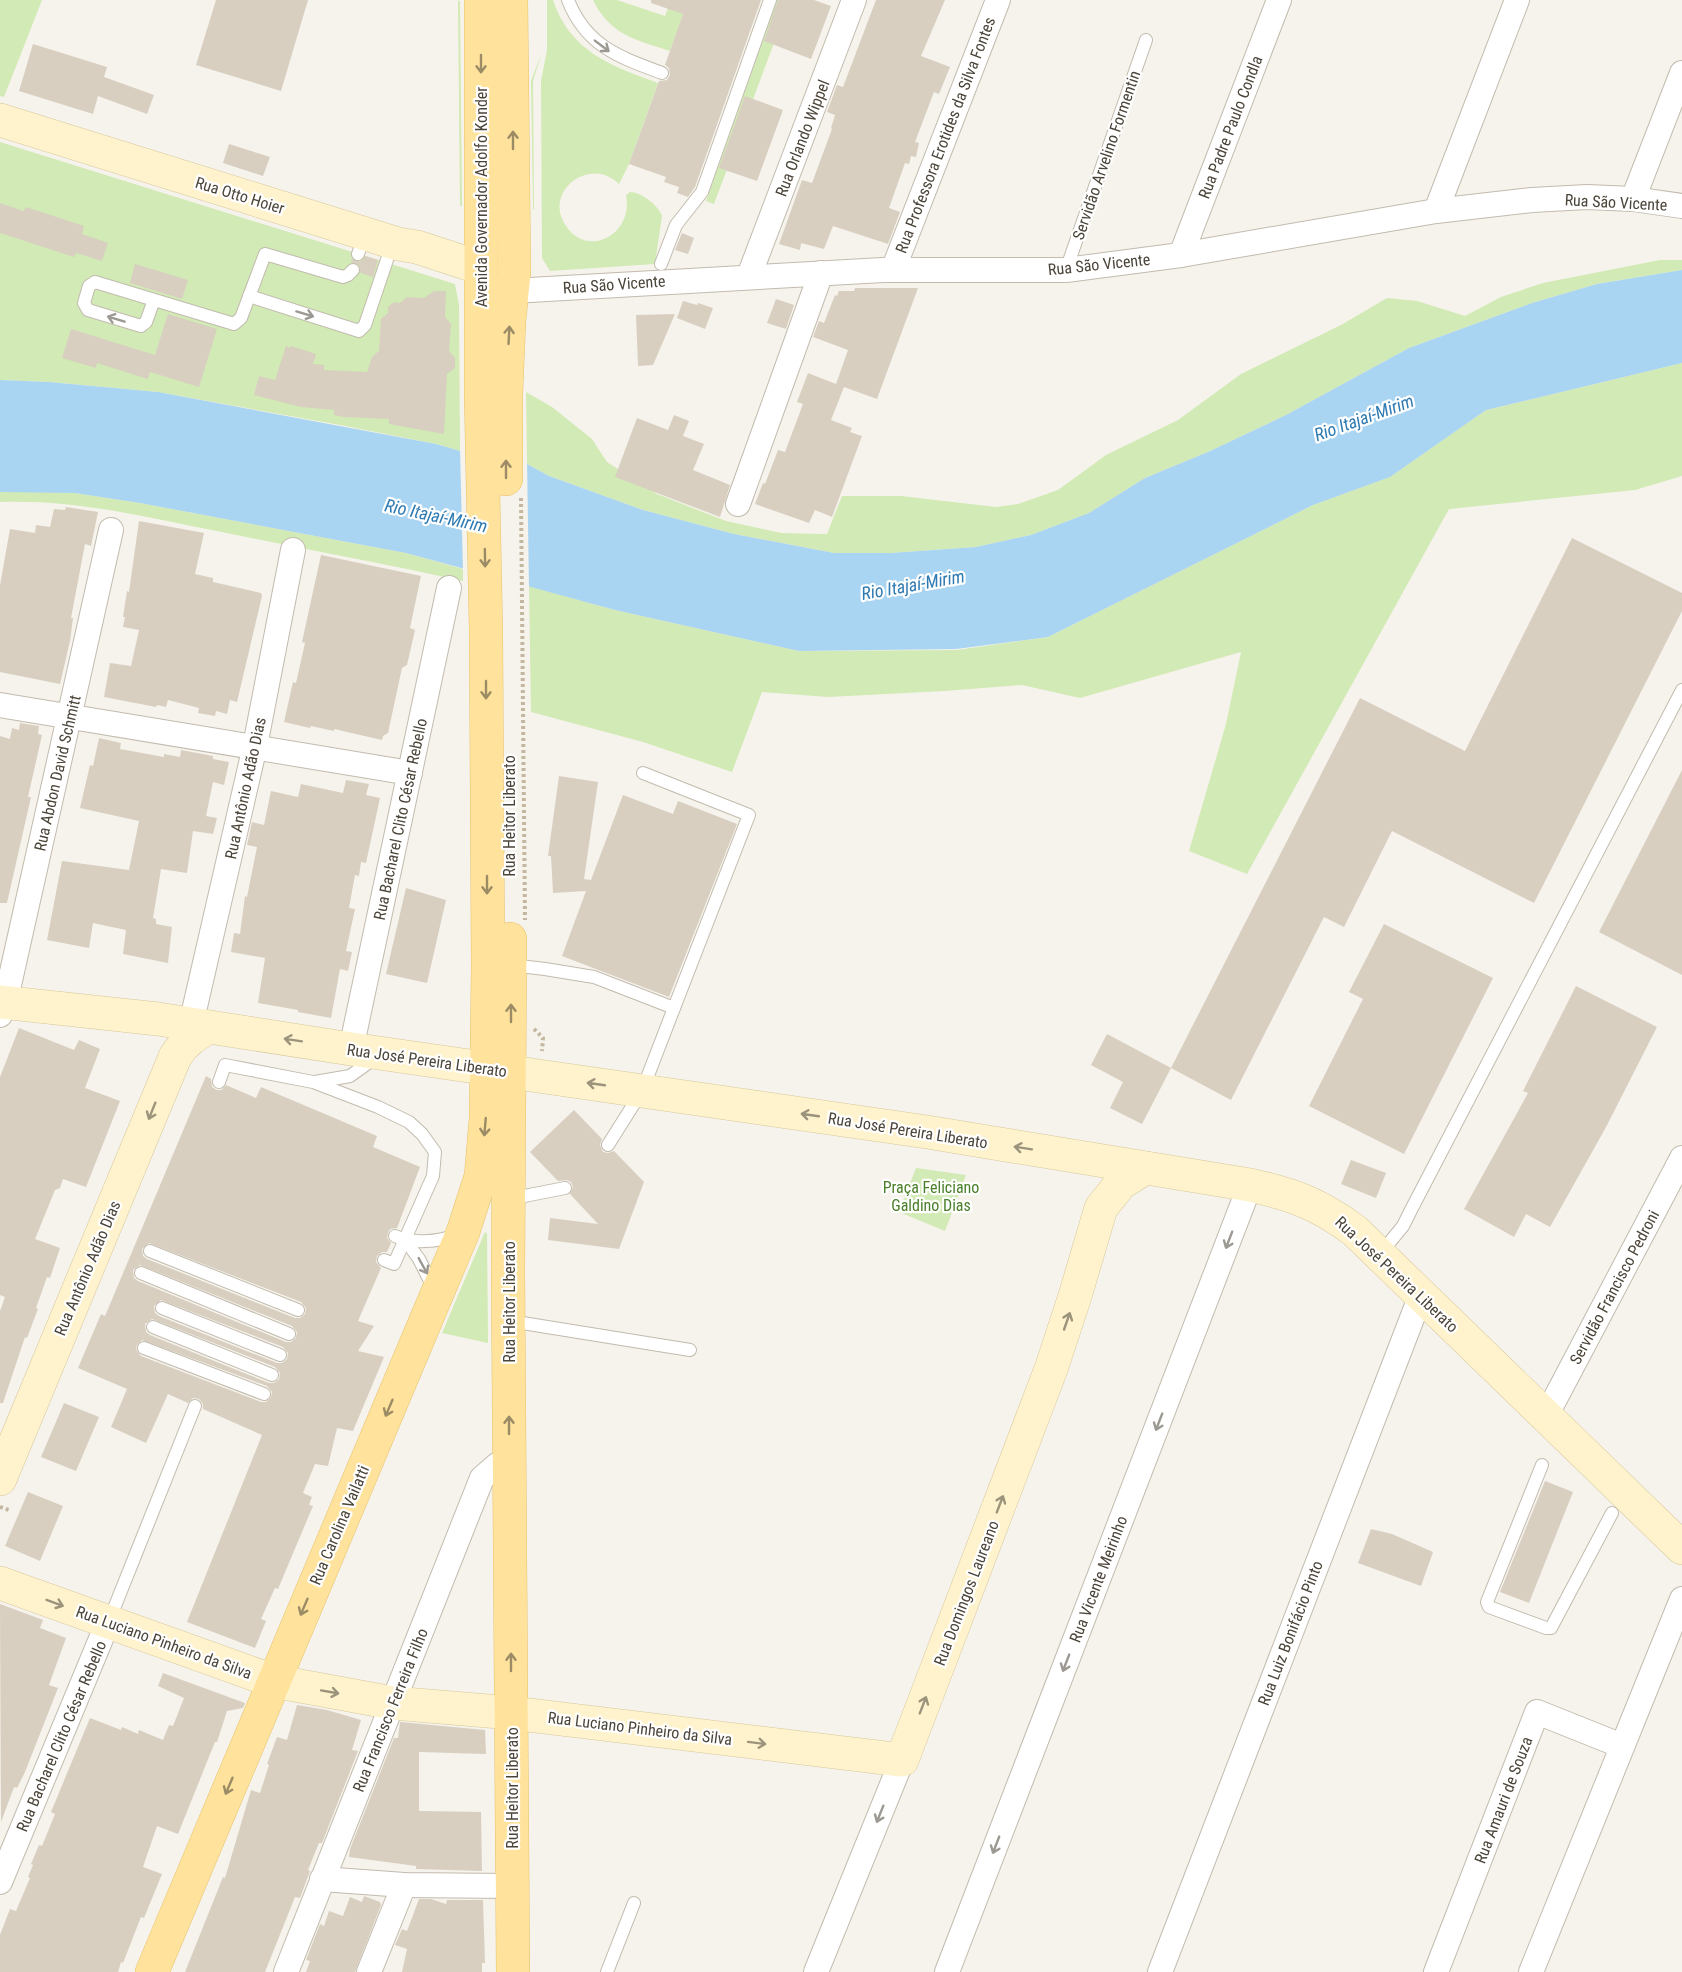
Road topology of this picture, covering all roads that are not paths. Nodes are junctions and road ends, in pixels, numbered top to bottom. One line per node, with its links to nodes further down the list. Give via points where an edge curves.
1 (481, 0): 19 (main road, Avenida Governador Adolfo Konder, one-way to 19)
2 (511, 0): 25 (main road, Avenida Governador Adolfo Konder, one-way to 2)
3 (568, 0): 10 (lane, one-way to 10, via 585,30 602,46)
4 (770, 0): 18 (lane, via 702,192 676,225)
5 (854, 0): 24 (street, Rua Orlando Wippel)
6 (998, 0): 21 (street, Rua Professora Erotides da Silva Fontes)
7 (1279, 0): 17 (street, Rua Padre Paulo Condla)
8 (1517, 0): 15 (street)
9 (1146, 40): 22 (lane, Servidão Arvelino Formentin)
10 (662, 73)
11 (1682, 73): 13 (street)
12 (0, 120): 16 (main road, Rua Otto Hoier, via 154,175)
13 (1633, 200): 14 (street, Rua São Vicente); 15 (street, Rua São Vicente, via 1587,197)
14 (1682, 206)
15 (1436, 210): 17 (street, Rua São Vicente)
16 (372, 243): 19 (main road, Rua Otto Hoier, via 417,247); 26 (lane, one-way to 16, via 359,331 365,326)
17 (1181, 255): 22 (street, Rua São Vicente)
18 (661, 264)
19 (481, 268): 28 (main road, Avenida Governador Adolfo Konder)
20 (353, 270): 26 (lane, via 343,277 266,254)
21 (893, 270): 22 (street, Rua São Vicente); 23 (street, Rua São Vicente)
22 (1066, 270)
23 (821, 273): 24 (street, Rua São Vicente); 29 (street)
24 (749, 276): 25 (street, Rua São Vicente)
25 (512, 291): 28 (main road, Avenida Governador Adolfo Konder, one-way to 25)
26 (249, 296): 27 (lane, via 240,320 234,324)
27 (154, 300): 27 (lane, one-way to 27, via 146,322 138,326 86,308 84,303 93,282)
28 (494, 394): 33 (main road)
29 (738, 504)
30 (111, 530): 36 (street, Rua Abdon David Schmitt)
31 (293, 550): 37 (street, Rua Antônio Adão Dias)
32 (449, 588): 38 (street, Rua Bacharel Clito César Rebello)
33 (505, 632): 40 (main road, Rua Heitor Liberato); 47 (main road, Rua Heitor Liberato, one-way to 47)
34 (1682, 690): 62 (lane, via 1403,1226)
35 (0, 705): 36 (street)
36 (69, 717): 37 (street); 41 (street, Rua Abdon David Schmitt)
37 (255, 746): 38 (street); 44 (street, Rua Antônio Adão Dias)
38 (410, 773): 45 (street, Rua Bacharel Clito César Rebello)
39 (643, 773): 42 (lane, via 749,815)
40 (518, 966): 42 (lane, via 594,977); 47 (main road, Rua Heitor Liberato, one-way to 40)
41 (2, 1007): 43 (main road, Rua José Pereira Liberato)
42 (674, 1008): 50 (lane)
43 (158, 1019): 44 (main road, Rua José Pereira Liberato); 46 (main road)
44 (200, 1026): 45 (main road, Rua José Pereira Liberato, one-way to 44); 46 (main road, Rua Antônio Adão Dias)
45 (365, 1051): 47 (main road, Rua José Pereira Liberato); 49 (lane, via 350,1076)
46 (175, 1057): 80 (main road, Rua Antônio Adão Dias, one-way to 80)
47 (499, 1070): 50 (main road, Rua José Pereira Liberato, one-way to 47); 57 (main road, Rua Heitor Liberato); 59 (main road, Rua Carolina Vailatti, one-way to 59, via 486,1118 481,1176)
48 (219, 1082): 49 (lane, via 225,1065)
49 (313, 1082): 60 (lane, via 409,1122 435,1152 433,1176)
50 (642, 1091): 51 (lane); 52 (main road, Rua José Pereira Liberato, one-way to 50)
51 (608, 1145)
52 (1081, 1158): 54 (main road, Rua José Pereira Liberato); 58 (main road, Rua Domingos Laureano, via 1096,1175)
53 (1682, 1158): 78 (street, Servidão Francisco Pedroni)
54 (1145, 1168): 55 (main road, Rua José Pereira Liberato); 58 (main road, Rua Domingos Laureano, via 1120,1183)
55 (1250, 1185): 62 (main road, Rua José Pereira Liberato, via 1315,1205 1355,1231); 103 (street, Rua Vicente Meirinho, one-way to 103)
56 (565, 1188): 57 (lane)
57 (508, 1199): 69 (main road, Rua Heitor Liberato)
58 (1101, 1208): 91 (main road, Rua Domingos Laureano, one-way to 58, via 1051,1370)
59 (463, 1232): 60 (lane, via 441,1240); 65 (main road, Rua Carolina Vailatti)
60 (400, 1238): 63 (lane, via 394,1264); 65 (lane, one-way to 65, via 419,1259)
61 (150, 1251): 68 (lane)
62 (1379, 1255): 66 (main road, Rua José Pereira Liberato)
63 (384, 1260)
64 (141, 1273): 71 (lane)
65 (436, 1294): 87 (main road, Rua Carolina Vailatti, one-way to 87)
66 (1421, 1295): 78 (main road, Rua José Pereira Liberato); 104 (street, Rua Luiz Bonifácio Pinto)
67 (162, 1308): 74 (lane)
68 (298, 1310)
69 (509, 1321): 73 (lane); 79 (main road, Rua Heitor Liberato, one-way to 69)
70 (153, 1327): 75 (lane)
71 (289, 1334)
72 (144, 1348): 76 (lane)
73 (690, 1350)
74 (280, 1355)
75 (272, 1375)
76 (264, 1394)
77 (195, 1406): 86 (lane)
78 (1546, 1416): 83 (main road, Rua José Pereira Liberato)
79 (510, 1462): 88 (street, Rua Francisco Ferreira Filho, via 497,1465 482,1478); 89 (main road, Rua Heitor Liberato, one-way to 79)
80 (11, 1464)
81 (1542, 1465): 82 (lane, via 1487,1602 1490,1607 1551,1628)
82 (1611, 1513)
83 (1682, 1548)
84 (0, 1583): 86 (main road, Rua Luciano Pinheiro da Silva, one-way to 86)
85 (1682, 1599): 90 (street)
86 (108, 1622): 87 (main road, Rua Luciano Pinheiro da Silva); 93 (street, Rua Bacharel Clito César Rebello)
87 (273, 1681): 88 (main road, Rua Luciano Pinheiro da Silva, one-way to 88); 97 (main road, Rua Carolina Vailatti, one-way to 97)
88 (393, 1703): 89 (main road, Rua Luciano Pinheiro da Silva); 92 (street, Rua Francisco Ferreira Filho)
89 (512, 1713): 91 (main road, Rua Luciano Pinheiro da Silva, one-way to 91); 95 (main road, Rua Heitor Liberato)
90 (1622, 1746): 105 (street, Rua Amauri de Souza, via 1537,1712); 106 (street)
91 (902, 1760): 102 (street, Rua Domingos Laureano, one-way to 102)
92 (322, 1879): 94 (street); 98 (street, Rua Francisco Ferreira Filho)
93 (0, 1882)
94 (404, 1885): 95 (street); 99 (street)
95 (513, 1886): 100 (main road, Rua Heitor Liberato)
96 (634, 1903): 101 (lane)
97 (152, 1972)
98 (286, 1972)
99 (369, 1972)
100 (513, 1972)
101 (607, 1972)
102 (816, 1972)
103 (947, 1972)
104 (1160, 1972)
105 (1436, 1972)
106 (1530, 1972)

